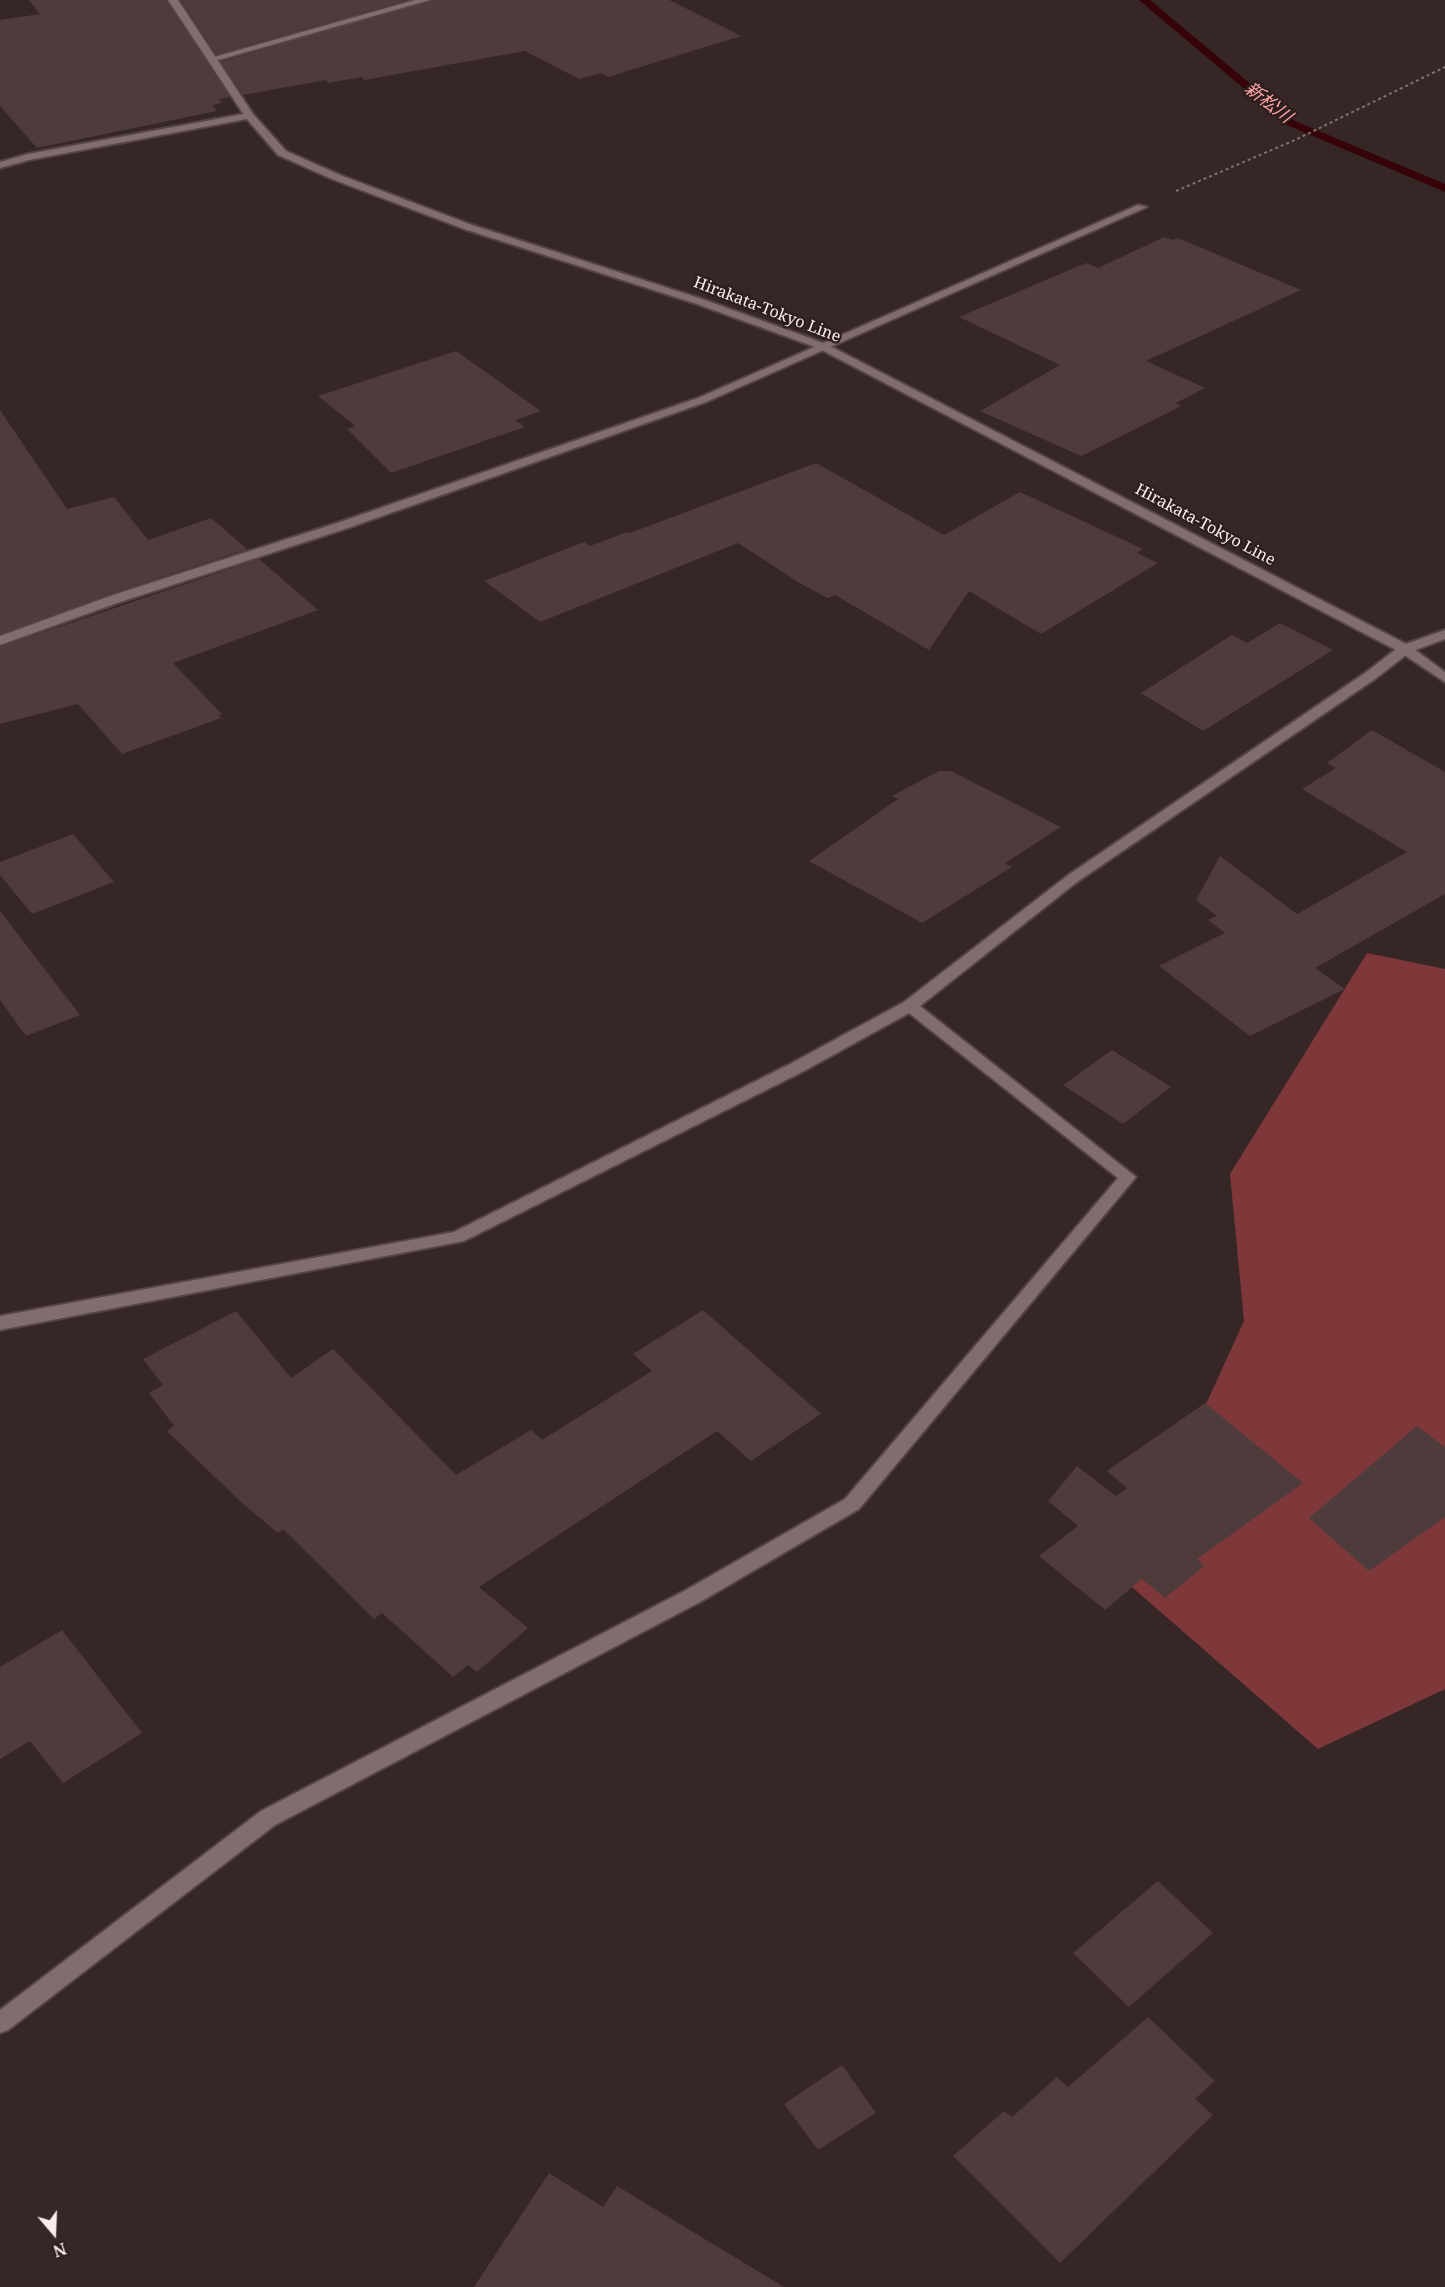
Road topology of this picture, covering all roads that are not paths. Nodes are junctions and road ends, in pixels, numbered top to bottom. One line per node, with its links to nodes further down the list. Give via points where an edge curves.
1 (174, 0): 3 (street, Hirakata-Tokyo Line)
2 (425, 0): 3 (street)
3 (212, 58): 4 (street, Hirakata-Tokyo Line)
4 (249, 116): 5 (street); 7 (street, Hirakata-Tokyo Line, via 282,153 336,177 468,227 701,302)
5 (0, 165)
6 (1142, 207): 7 (street)
7 (822, 346): 9 (street, via 702,400); 10 (street, Hirakata-Tokyo Line)
8 (1445, 634): 10 (street)
9 (0, 641)
10 (1405, 649): 11 (street, Hirakata-Tokyo Line); 12 (street, via 1072,879)
11 (1445, 678)
12 (910, 1006): 13 (street, via 798,1067 458,1237); 14 (street, via 1128,1177 852,1504 693,1596 268,1818)
13 (0, 1323)
14 (0, 2023)

